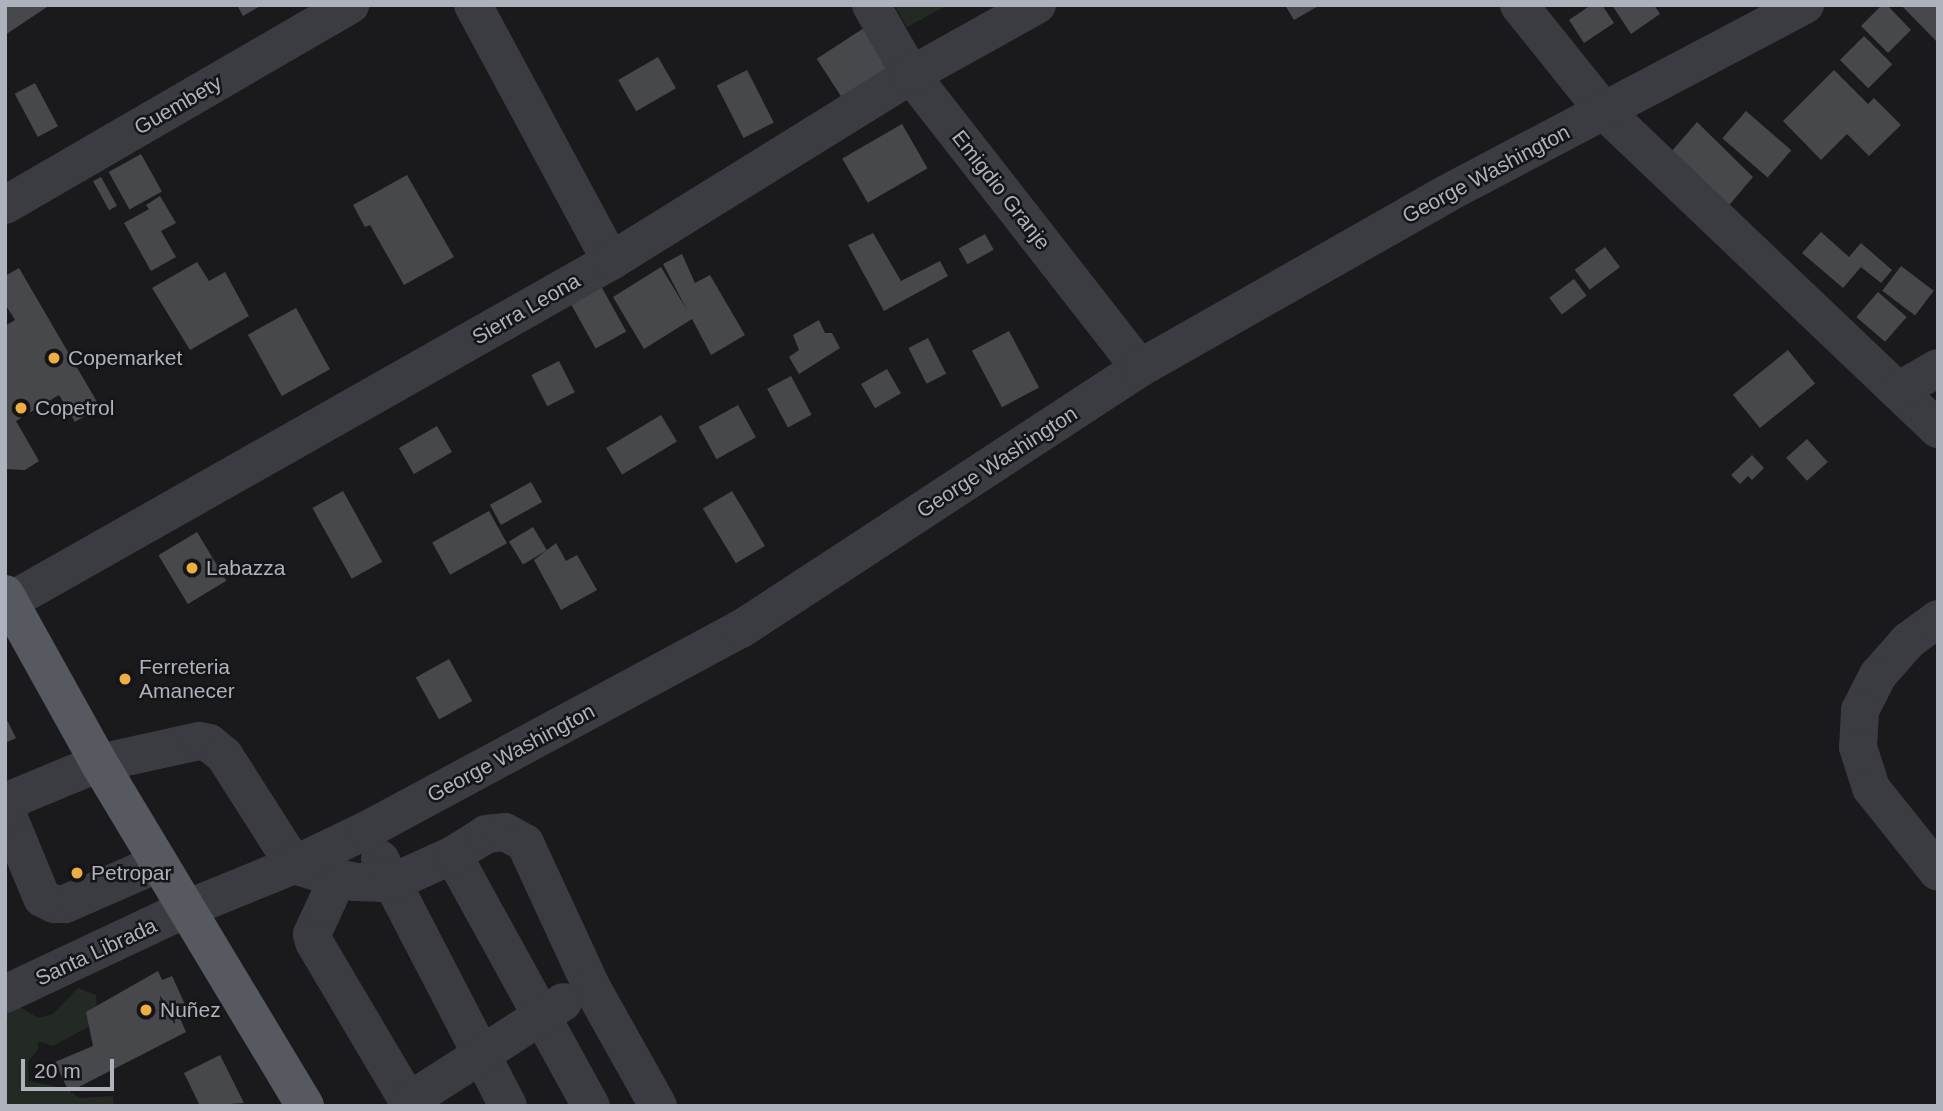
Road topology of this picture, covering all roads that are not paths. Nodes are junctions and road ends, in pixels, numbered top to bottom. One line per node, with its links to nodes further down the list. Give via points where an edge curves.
1 (351, 5): 9 (street, Guembety)
2 (473, 5): 10 (street)
3 (871, 5): 7 (street, Emigdio Granje)
4 (1037, 5): 7 (street, Sierra Leona)
5 (1519, 5): 8 (street)
6 (1805, 5): 8 (street, George Washington)
7 (911, 75): 10 (street, Sierra Leona); 11 (street, Emigdio Granje)
8 (1604, 111): 11 (street, George Washington, via 1446,194); 13 (street)
9 (5, 205)
10 (611, 261): 15 (street, Sierra Leona)
11 (1140, 368): 18 (street, George Washington, via 741,629)
12 (1938, 368): 13 (street)
13 (1898, 391): 14 (street)
14 (1938, 429)
15 (7, 600): 17 (main road)
16 (1938, 619): 22 (street, via 1908,641 1878,675 1860,710 1858,747 1871,788)
17 (99, 763): 20 (main road); 20 (street, via 17,797 10,806 8,816 42,898 65,904); 21 (street, via 199,741 209,743 224,755)
18 (367, 831): 21 (street, George Washington); 24 (street)
19 (453, 855): 24 (street); 26 (street, via 486,834 505,832 525,843); 28 (street)
20 (159, 863): 25 (main road)
21 (294, 865): 23 (street); 25 (street, George Washington)
22 (1938, 872)
23 (338, 878): 24 (street); 30 (street, via 312,933 314,942)
24 (391, 883): 29 (street)
25 (186, 909): 27 (street, Santa Librada); 31 (main road)
26 (591, 986): 28 (street); 34 (street)
27 (5, 994)
28 (543, 1014): 29 (street); 33 (street)
29 (483, 1052): 30 (street); 32 (street)
30 (410, 1104)
31 (305, 1106)
32 (508, 1106)
33 (591, 1106)
34 (658, 1106)

